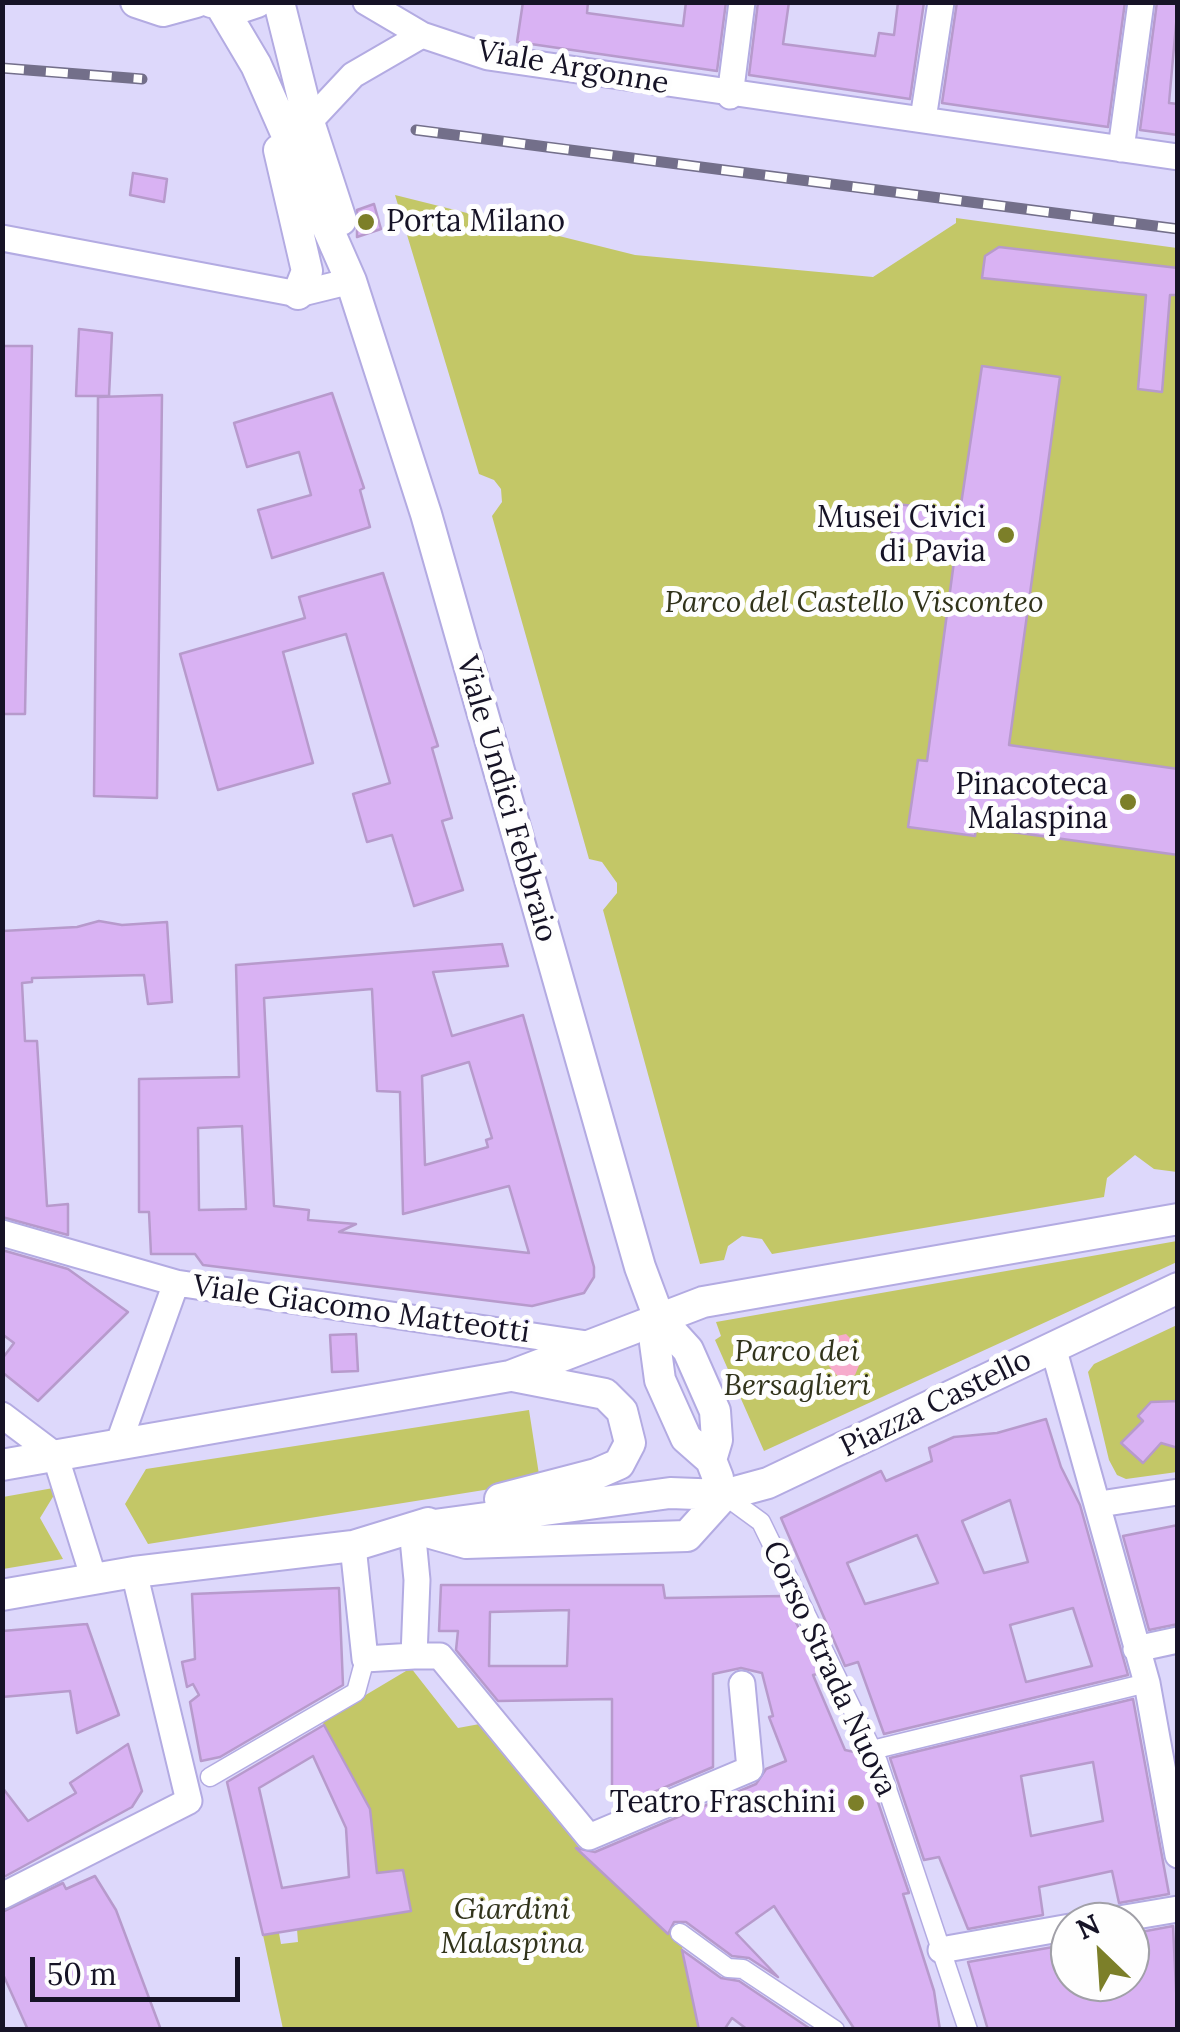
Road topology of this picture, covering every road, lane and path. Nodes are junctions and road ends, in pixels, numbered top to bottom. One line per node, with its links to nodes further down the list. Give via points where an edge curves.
1 (136, 2): 8 (street, via 163,11)
2 (257, 2): 8 (street)
3 (279, 2): 13 (street, Viale Undici Febbraio)
4 (366, 2): 9 (street, Viale Argonne)
5 (742, 2): 10 (street)
6 (941, 2): 11 (street)
7 (1141, 2): 14 (street)
8 (209, 4): 12 (street, Viale Undici Febbraio, via 256,65)
9 (422, 36): 10 (street, Viale Argonne, via 488,57); 13 (street, via 354,75)
10 (730, 96): 11 (street, Viale Argonne)
11 (923, 119): 14 (street, Viale Argonne)
12 (278, 122): 17 (street, Viale Undici Febbraio); 18 (street, via 280,166 307,271)
13 (309, 122): 17 (street, Viale Undici Febbraio, via 352,253)
14 (1121, 149): 15 (street, Viale Argonne)
15 (1178, 156)
16 (2, 238): 18 (street)
17 (351, 281): 18 (street); 23 (street, Viale Undici Febbraio, via 426,514)
18 (298, 294)
19 (1178, 1219): 23 (street, via 703,1302)
20 (2, 1232): 21 (street)
21 (176, 1283): 24 (street, Viale Giacomo Matteotti); 28 (street, Viale Giacomo Matteotti)
22 (1178, 1288): 25 (street, Piazza Castello)
23 (659, 1318): 24 (street, Viale Giacomo Matteotti); 32 (street, via 688,1350 714,1410 711,1460)
24 (594, 1345): 26 (street, Viale Giacomo Matteotti)
25 (1053, 1347): 32 (street, Piazza Castello, via 799,1469); 33 (street)
26 (510, 1376): 28 (street, Viale Giacomo Matteotti); 34 (street, Viale Giacomo Matteotti, via 614,1400 627,1424 626,1454 596,1474)
27 (2, 1416): 29 (street)
28 (119, 1442): 29 (street, Viale Giacomo Matteotti)
29 (55, 1455): 30 (street, Viale Giacomo Matteotti); 37 (street)
30 (2, 1465)
31 (1178, 1492): 33 (street)
32 (724, 1495): 34 (street, Viale Giacomo Matteotti, via 670,1493); 34 (street, via 687,1536 466,1543); 45 (street, Corso Strada Nuova, via 761,1522)
33 (1100, 1504): 40 (street)
34 (412, 1528): 35 (street, Viale Giacomo Matteotti); 41 (street, via 418,1580)
35 (352, 1546): 36 (street, Viale Giacomo Matteotti); 42 (street)
36 (134, 1572): 37 (street, Viale Giacomo Matteotti); 49 (street, via 190,1801)
37 (94, 1579): 38 (street, Viale Giacomo Matteotti)
38 (2, 1596)
39 (1178, 1640): 40 (street)
40 (1136, 1650): 43 (street)
41 (414, 1656): 42 (street); 44 (street, via 440,1656 589,1837 750,1769)
42 (365, 1659): 46 (street, via 356,1692)
43 (1147, 1683): 45 (street); 47 (street)
44 (742, 1684)
45 (872, 1750): 54 (street, Corso Strada Nuova)
46 (210, 1777)
47 (1175, 1822): 48 (street)
48 (1178, 1855)
49 (2, 1896)
50 (1178, 1909): 51 (street)
51 (1150, 1914)
52 (1050, 1931): 54 (street)
53 (680, 1933): 55 (street)
54 (941, 1950): 56 (street, Corso Strada Nuova)
55 (835, 2030)
56 (968, 2030)

